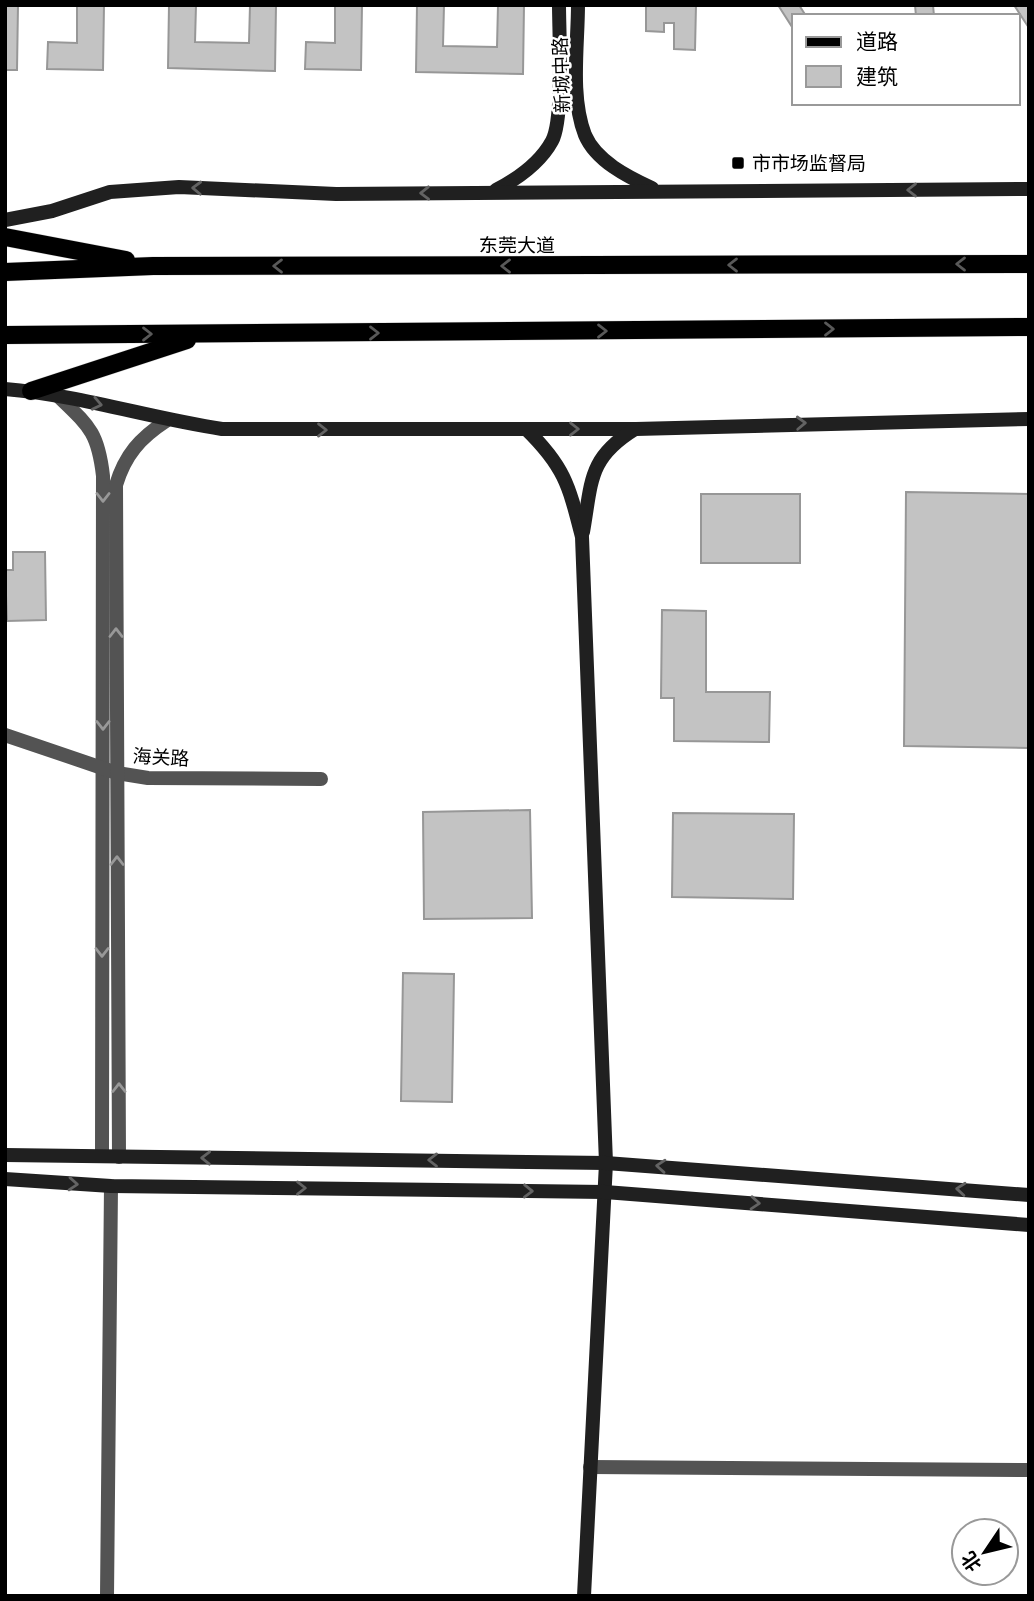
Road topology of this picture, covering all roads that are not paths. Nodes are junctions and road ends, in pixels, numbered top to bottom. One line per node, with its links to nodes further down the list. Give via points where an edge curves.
1 (559, 5): 5 (street, 新城中路, via 554,139 516,179)
2 (578, 5): 4 (street, 新城中路, via 578,103 586,136 624,175)
3 (1029, 189): 4 (street, one-way to 4)
4 (656, 190): 5 (street)
5 (493, 192): 6 (street, one-way to 6, via 336,194 179,187 110,192)
6 (5, 220)
7 (5, 237): 9 (main road)
8 (1029, 264): 9 (main road, 东莞大道, one-way to 9)
9 (153, 266): 10 (main road, 东莞大道)
10 (5, 272)
11 (1029, 327): 12 (main road, one-way to 11)
12 (205, 334): 13 (main road, one-way to 12); 15 (main road)
13 (5, 335)
14 (5, 389): 15 (street)
15 (31, 391): 16 (street)
16 (58, 396): 18 (street, one-way to 18); 23 (street, one-way to 23, via 99,444)
17 (1029, 419): 20 (street, one-way to 17)
18 (166, 421): 19 (street, one-way to 19, via 222,429); 23 (street, one-way to 18, via 116,485 130,451)
19 (526, 429): 20 (street, one-way to 20); 21 (street, via 553,455 566,478)
20 (636, 429): 21 (street, via 603,453 593,475)
21 (582, 537): 28 (street)
22 (5, 735): 23 (street, 海关路)
23 (110, 770): 24 (street, 海关路, via 148,778); 26 (street, one-way to 26); 27 (street, one-way to 23)
24 (321, 779)
25 (5, 1155): 26 (street)
26 (102, 1156): 27 (street)
27 (119, 1157): 28 (street, one-way to 27)
28 (606, 1163): 31 (street); 32 (street, one-way to 28)
29 (5, 1179): 30 (street, one-way to 30)
30 (111, 1186): 31 (street, one-way to 31); 36 (street)
31 (605, 1192): 33 (street, one-way to 33); 34 (street)
32 (1029, 1195)
33 (1029, 1225)
34 (590, 1467): 35 (street); 37 (street)
35 (1029, 1471)
36 (107, 1596)
37 (584, 1596)

